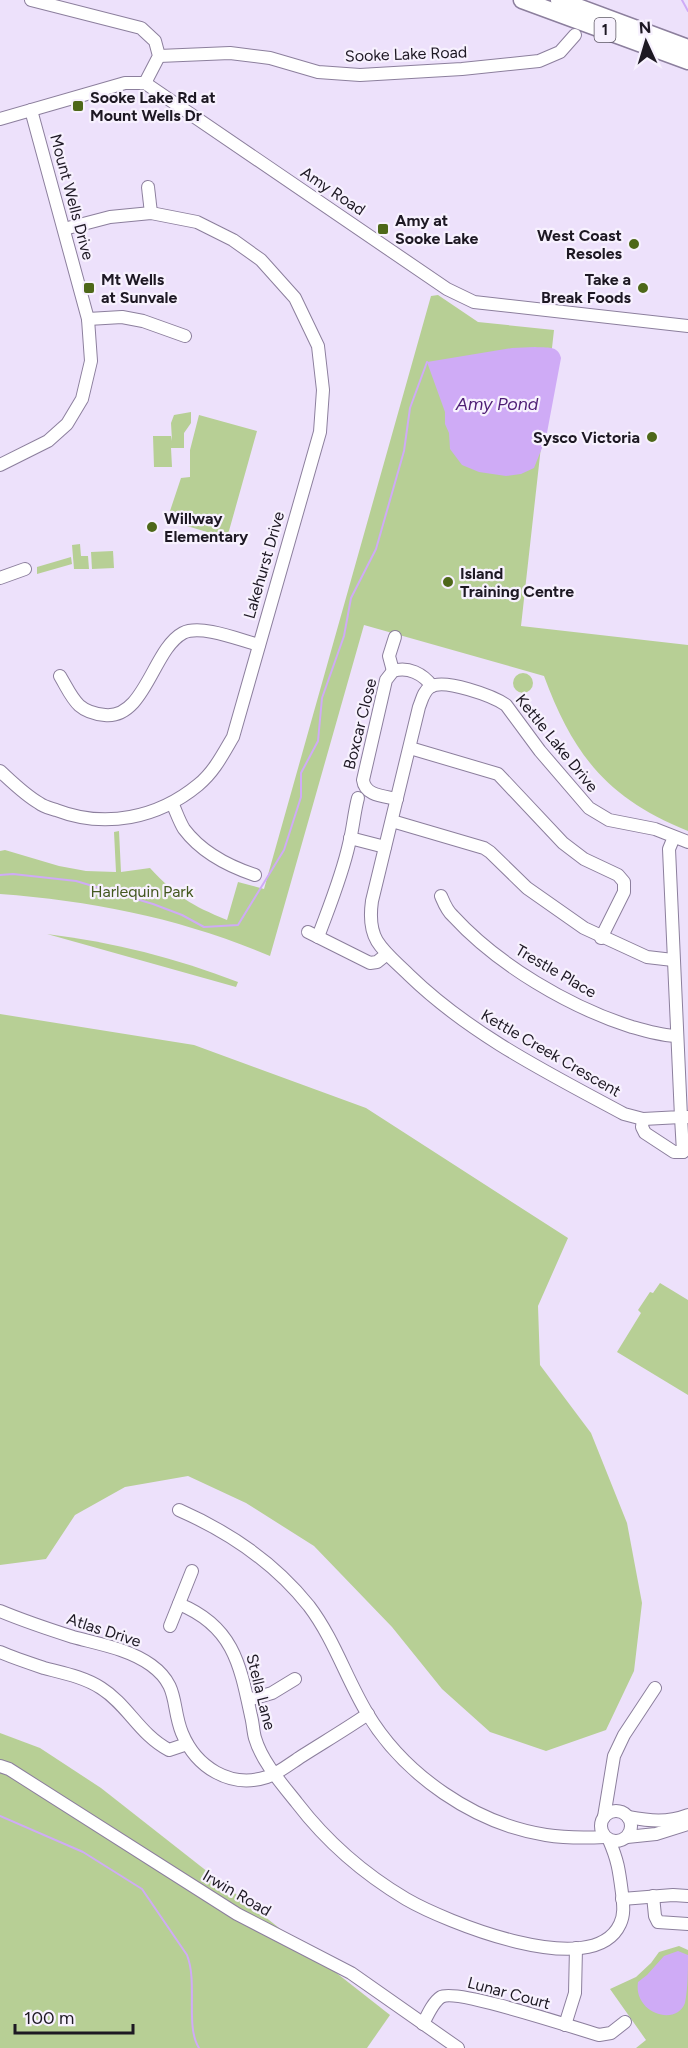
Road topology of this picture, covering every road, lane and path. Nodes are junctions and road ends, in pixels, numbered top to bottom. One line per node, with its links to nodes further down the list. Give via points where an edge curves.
1 (31, 0): 7 (street, via 141,28 155,41)
2 (522, 0): 8 (highway, 1)
3 (541, 0): 8 (highway)
4 (559, 0): 6 (highway, 1)
5 (575, 35): 7 (street, Sooke Lake Road, via 560,52 539,61 360,75 318,72 270,58 230,53)
6 (688, 48)
7 (159, 56): 9 (street)
8 (688, 59)
9 (146, 83): 10 (street, via 125,83); 16 (street, Amy Road, via 447,289 474,302)
10 (31, 110): 11 (street); 14 (street, Mount Wells Drive)
11 (0, 119)
12 (148, 187): 13 (street)
13 (151, 213): 14 (street, Lakehurst Drive, via 110,216); 22 (street, Lakehurst Drive, via 197,222 261,260 295,298 318,346 323,390 320,432)
14 (64, 229): 15 (street, Mount Wells Drive)
15 (88, 319): 17 (street, via 122,317); 18 (street, Mount Wells Drive, via 91,361 82,399 67,424 48,441)
16 (688, 326)
17 (185, 336)
18 (0, 465)
19 (25, 569): 20 (street)
20 (0, 578)
21 (395, 637): 23 (street, Boxcar Close, via 389,656)
22 (259, 645): 24 (street, via 206,630 185,632 170,643 138,697 126,709 109,715 89,713 76,704); 30 (street, Lakehurst Drive, via 233,737 219,762 199,784)
23 (393, 671): 25 (street, Boxcar Close, via 403,669 422,675); 29 (street, Boxcar Close, via 386,680 363,785 370,792)
24 (60, 676)
25 (432, 686): 26 (street, Kettle Creek Crescent, via 422,700); 32 (street, Kettle Lake Drive, via 446,684 500,701 589,808 609,820)
26 (410, 748): 29 (street, Kettle Creek Crescent); 38 (street, via 498,774 563,843 584,859 618,874 624,882 624,892)
27 (1, 773): 30 (street, Lakehurst Drive, via 40,804 71,816 104,821 139,817)
28 (358, 798): 33 (street)
29 (397, 799): 31 (street, Kettle Creek Crescent)
30 (172, 803): 36 (street, via 185,829 208,852 228,866)
31 (392, 821): 35 (street, Kettle Creek Crescent); 38 (street, via 487,850 545,903)
32 (674, 837): 34 (street, Kettle Lake Drive); 40 (street, via 669,849)
33 (350, 838): 35 (street); 39 (street, via 340,876 313,935 370,963)
34 (688, 842)
35 (385, 846): 39 (street, Kettle Creek Crescent, via 370,916 374,936)
36 (255, 875)
37 (441, 896): 41 (street, Trestle Place, via 452,916 475,937 543,987 617,1022)
38 (601, 938): 40 (street, via 647,957)
39 (387, 954): 43 (street, Kettle Creek Crescent, via 428,994 493,1042 624,1114)
40 (673, 960): 41 (street)
41 (677, 1036): 42 (street)
42 (684, 1117): 43 (street, Kettle Creek Crescent); 44 (street)
43 (643, 1119): 44 (street, via 645,1133 674,1152)
44 (686, 1155)
45 (178, 1510): 54 (street, via 240,1542 300,1596 329,1635)
46 (192, 1570): 47 (street)
47 (179, 1604): 49 (street); 53 (street, Stella Lane, via 203,1617 226,1639 237,1659)
48 (0, 1611): 55 (street, Atlas Drive, via 130,1654 151,1665 172,1690 178,1724)
49 (170, 1626)
50 (0, 1652): 55 (street, via 100,1687 165,1748 174,1750)
51 (295, 1679): 53 (street, via 272,1693)
52 (655, 1688): 58 (street, via 614,1756)
53 (248, 1700): 57 (street, Stella Lane, via 255,1738)
54 (368, 1714): 57 (street, Atlas Drive); 63 (street, via 395,1750 426,1779 465,1806 527,1831)
55 (187, 1744): 57 (street, Atlas Drive, via 203,1765 228,1778 255,1780)
56 (0, 1766): 73 (street, Irwin Road, via 237,1914 351,1973)
57 (275, 1773): 71 (street, Stella Lane, via 331,1842 407,1899 486,1934)
58 (610, 1786): 59 (street); 61 (street)
59 (626, 1815): 60 (street, via 665,1822); 61 (street, via 613,1811); 65 (street, via 631,1825)
60 (688, 1815)
61 (602, 1819): 63 (street, via 597,1827); 64 (street, via 600,1827)
62 (688, 1824): 65 (street)
63 (578, 1837): 64 (street)
64 (607, 1839): 65 (street); 66 (street)
65 (625, 1839): 66 (street)
66 (618, 1859): 69 (street, Stella Lane)
67 (653, 1896): 68 (street); 69 (street); 70 (street, via 658,1922)
68 (688, 1896)
69 (622, 1899): 71 (street, Stella Lane, via 622,1920 613,1935 599,1944)
70 (688, 1924)
71 (576, 1948): 74 (street, Lunar Court, via 574,1993)
72 (625, 2022): 74 (street, Lunar Court, via 603,2035)
73 (423, 2024): 74 (street, Lunar Court, via 437,2001 449,1995); 75 (street, Irwin Road)
74 (565, 2025)
75 (458, 2048)

